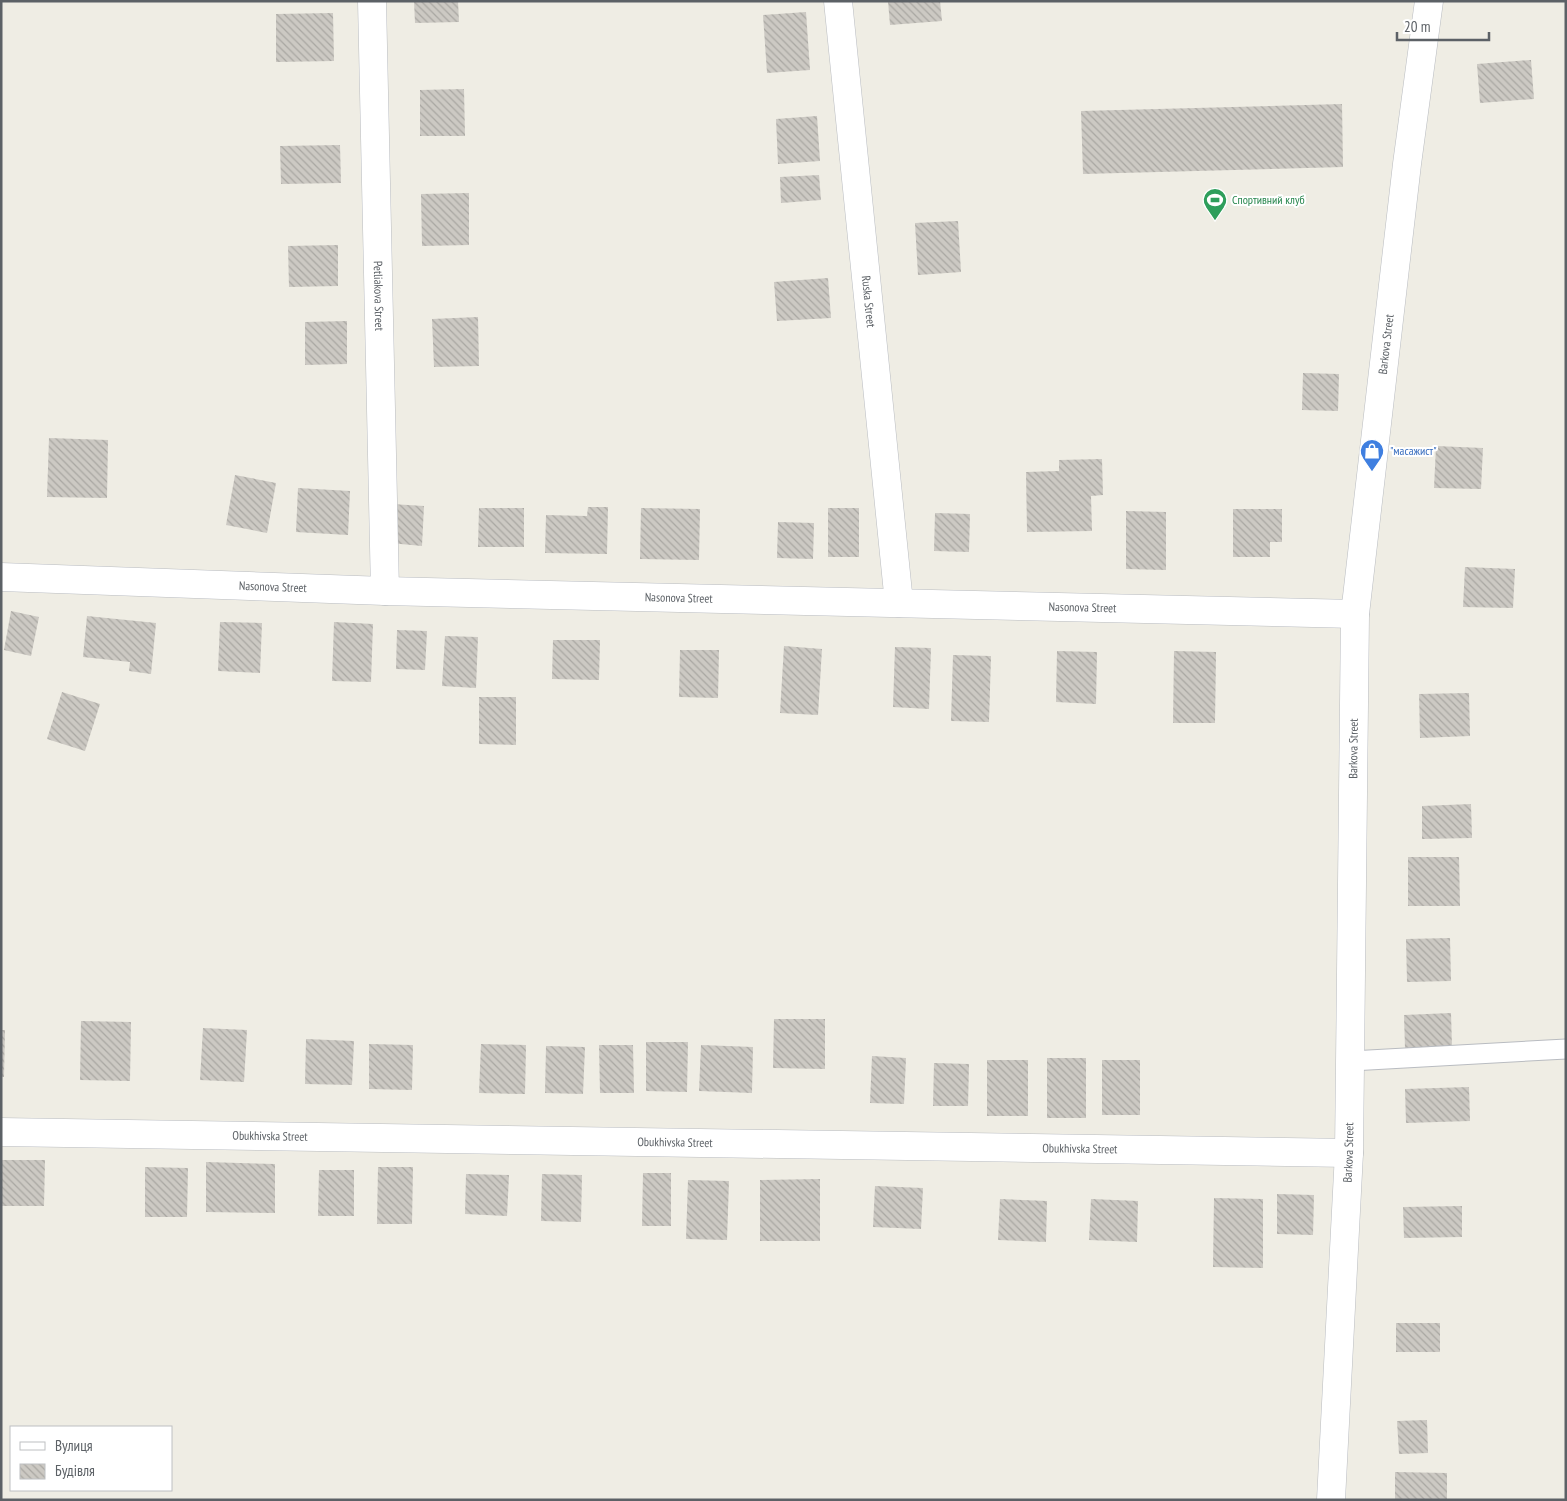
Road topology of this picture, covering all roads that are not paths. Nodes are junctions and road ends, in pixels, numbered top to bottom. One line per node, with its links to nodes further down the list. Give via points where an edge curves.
1 (372, 1): 5 (street, Petliakova Street)
2 (838, 1): 6 (street, Ruska Street)
3 (1429, 1): 7 (street, Barkova Street)
4 (1, 577): 5 (street, Nasonova Street)
5 (385, 591): 6 (street, Nasonova Street)
6 (899, 603): 7 (street, Nasonova Street)
7 (1355, 614): 9 (street, Barkova Street)
8 (1566, 1049): 9 (lane)
9 (1351, 1060): 11 (street, Barkova Street)
10 (1, 1132): 11 (street, Obukhivska Street)
11 (1349, 1154): 12 (street, Barkova Street)
12 (1331, 1500)

